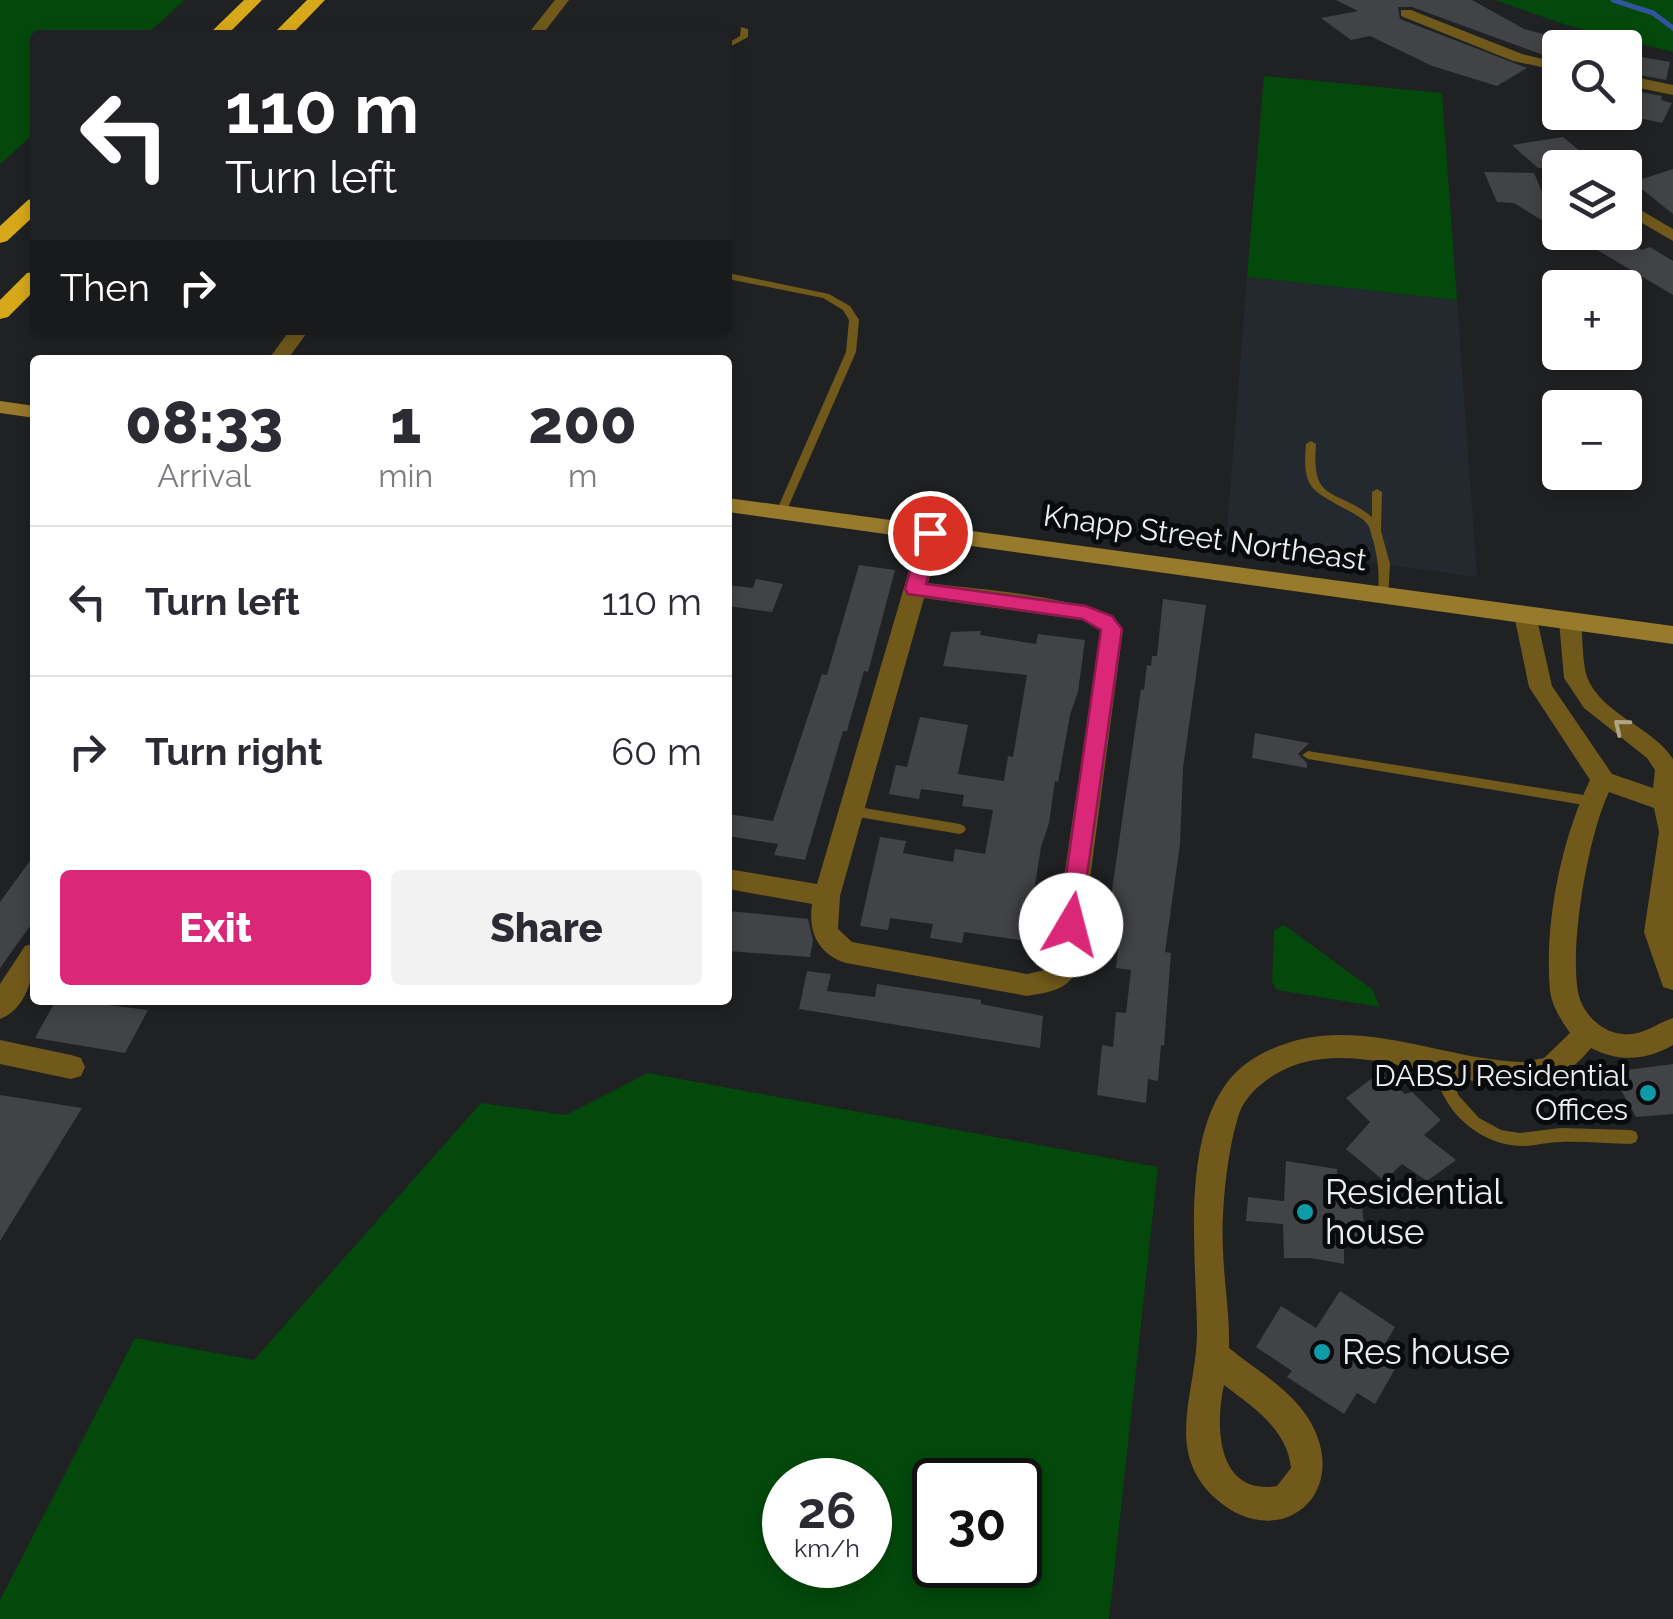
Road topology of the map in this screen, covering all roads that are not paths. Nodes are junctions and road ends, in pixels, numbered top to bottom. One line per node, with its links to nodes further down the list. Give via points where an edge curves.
1 (254, 0): 6 (highway)
2 (317, 0): 7 (highway)
3 (562, 0): 8 (street)
4 (1406, 12): 10 (street)
5 (744, 29): 9 (lane, via 744,37)
6 (222, 30)
7 (286, 30)
8 (538, 30)
9 (732, 44)
10 (1542, 64)
11 (1642, 84): 12 (street)
12 (1673, 90)
13 (30, 209): 16 (highway)
14 (1642, 217): 15 (street)
15 (1673, 236)
16 (0, 237)
17 (732, 277): 27 (lane, via 826,296 854,320 851,352)
18 (30, 283): 19 (highway)
19 (0, 312)
20 (296, 335): 21 (street)
21 (280, 355)
22 (0, 408): 23 (main road)
23 (30, 411)
24 (1311, 444): 28 (lane, via 1309,479)
25 (1377, 492): 28 (lane)
26 (732, 506): 27 (main road, Knapp Street Northeast)
27 (782, 512): 29 (main road, Knapp Street Northeast)
28 (1378, 531): 31 (lane)
29 (930, 533): 30 (street); 31 (main road, Knapp Street Northeast)
30 (915, 589): 38 (street); 41 (street, via 1086,613 1112,629 1064,968 1053,980 1027,985 846,952 823,928)
31 (1384, 596): 32 (main road, Knapp Street Northeast)
32 (1526, 615): 33 (main road, Knapp Street Northeast); 36 (street, via 1541,687 1597,766)
33 (1570, 621): 34 (main road, Knapp Street Northeast); 37 (street, one-way to 33, via 1663,761 1592,702 1576,678)
34 (1673, 635)
35 (1308, 755): 36 (lane)
36 (1596, 791): 37 (street); 46 (street, via 1566,896 1564,993)
37 (1669, 804): 43 (street, via 1672,832 1658,932)
38 (852, 811): 39 (lane); 41 (street)
39 (960, 829)
40 (732, 880): 41 (street)
41 (827, 896)
42 (30, 962): 44 (street)
43 (1673, 979)
44 (0, 1007)
45 (1673, 1030): 46 (street, via 1643,1045)
46 (1585, 1034): 48 (street, via 1562,1060 1538,1072)
47 (0, 1052): 49 (street)
48 (1440, 1060): 50 (lane, via 1458,1108 1492,1132 1530,1140); 51 (street, via 1378,1047 1314,1047 1263,1065 1242,1084 1221,1126 1206,1234)
49 (71, 1067)
50 (1631, 1137)
51 (1213, 1356): 51 (street, via 1200,1416 1202,1448 1234,1492 1259,1504 1283,1504 1300,1492 1307,1474 1297,1431)

